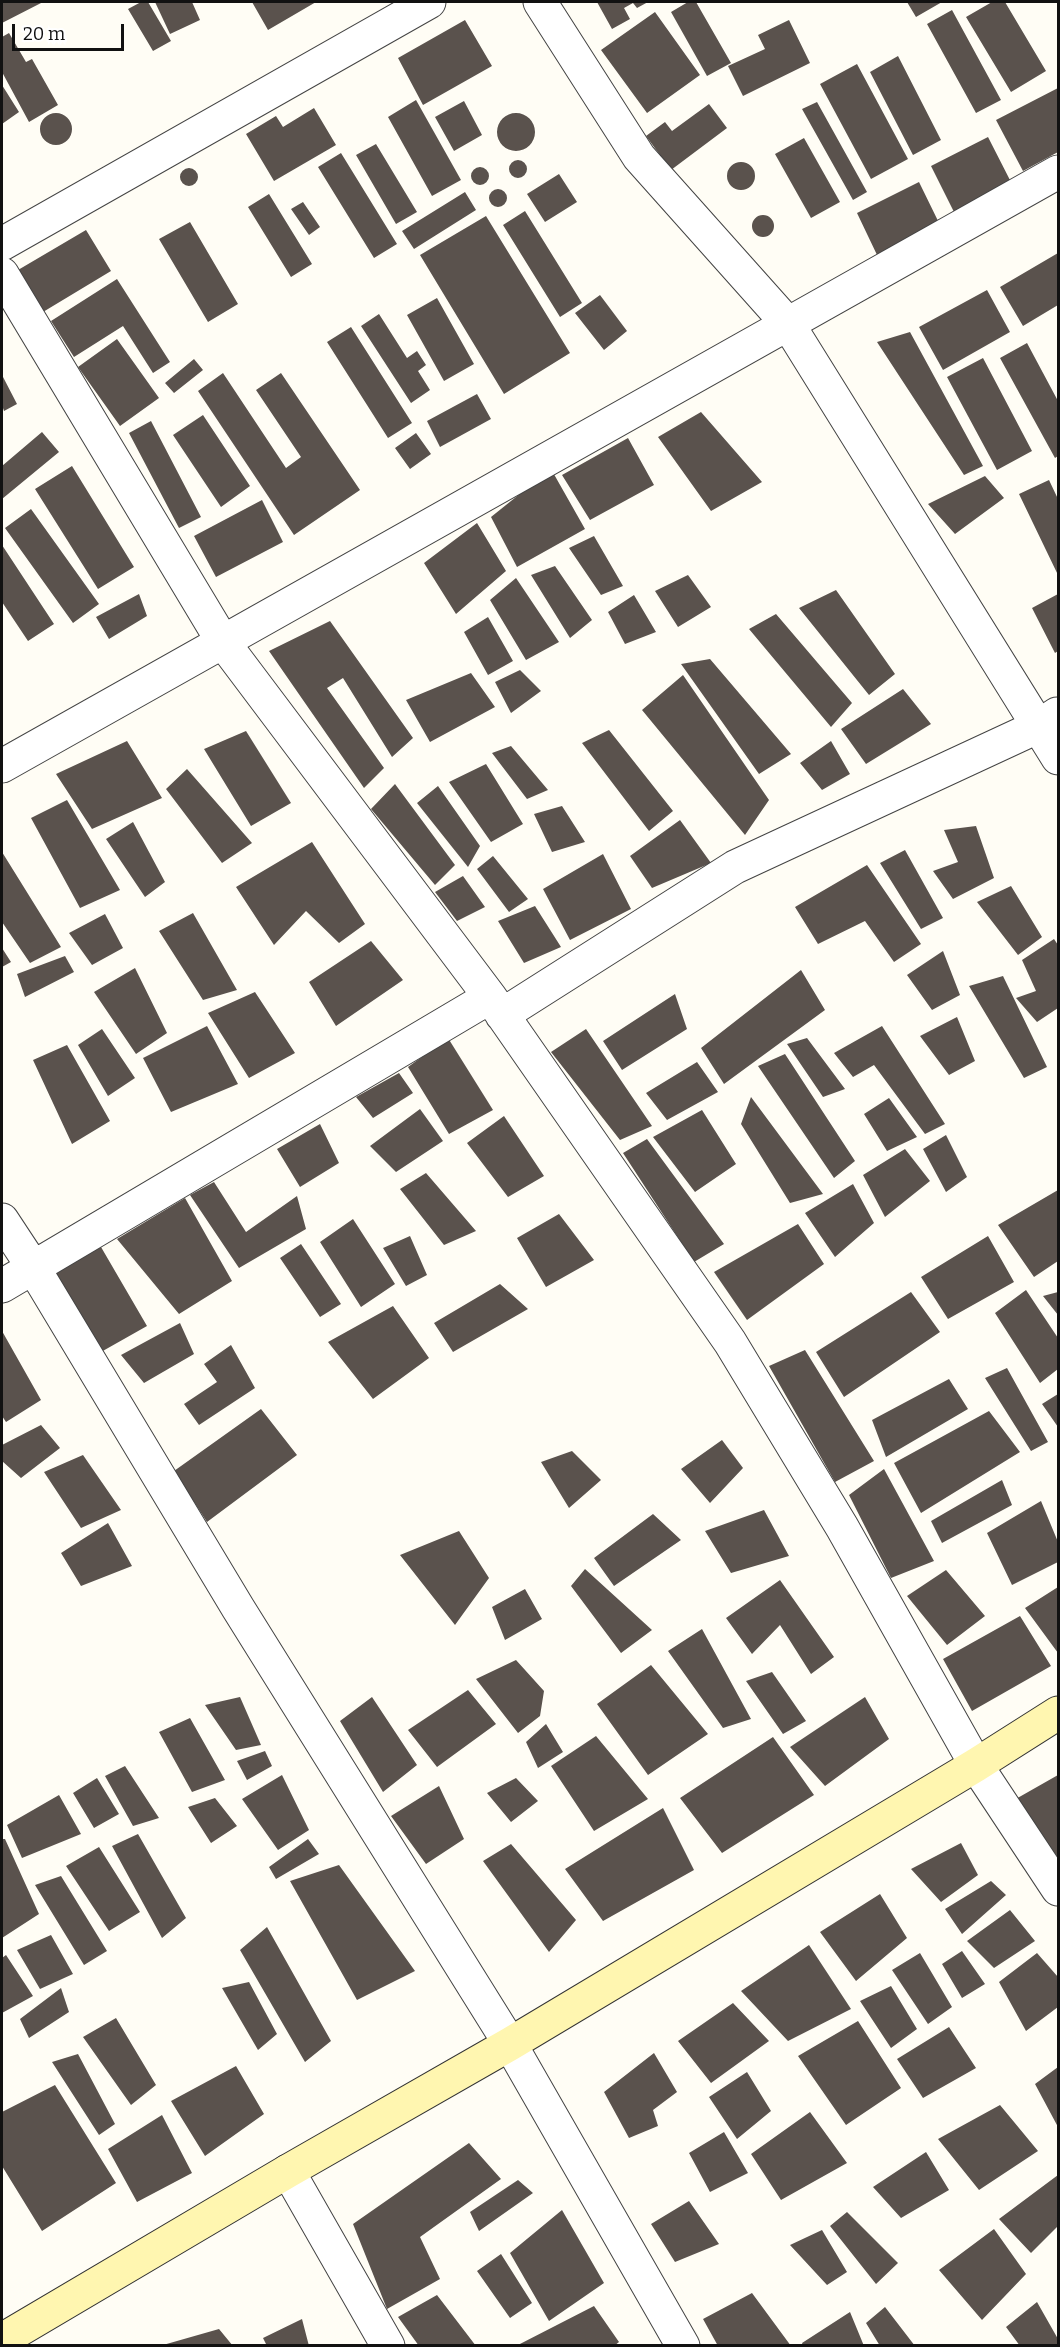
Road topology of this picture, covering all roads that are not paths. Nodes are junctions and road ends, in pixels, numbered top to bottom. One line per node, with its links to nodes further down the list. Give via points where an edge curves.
1 (429, 2): 4 (street)
2 (540, 2): 6 (street, via 639,157)
3 (1059, 171): 6 (street)
4 (2, 244)
5 (2, 274): 7 (street)
6 (788, 324): 7 (street); 8 (street)
7 (223, 642): 10 (street); 11 (street)
8 (1049, 720): 9 (street); 11 (street, via 735,867)
9 (1059, 758)
10 (2, 766)
11 (496, 1006): 13 (street); 16 (street, via 730,1342 842,1527)
12 (2, 1220): 13 (street)
13 (33, 1267): 14 (street); 18 (street, via 238,1608)
14 (2, 1286)
15 (1059, 1713): 16 (street)
16 (976, 1765): 17 (street); 18 (street)
17 (1059, 1889)
18 (510, 2044): 19 (street); 22 (street)
19 (288, 2171): 20 (street); 21 (street)
20 (2, 2340)
21 (388, 2346)
22 (683, 2346)

